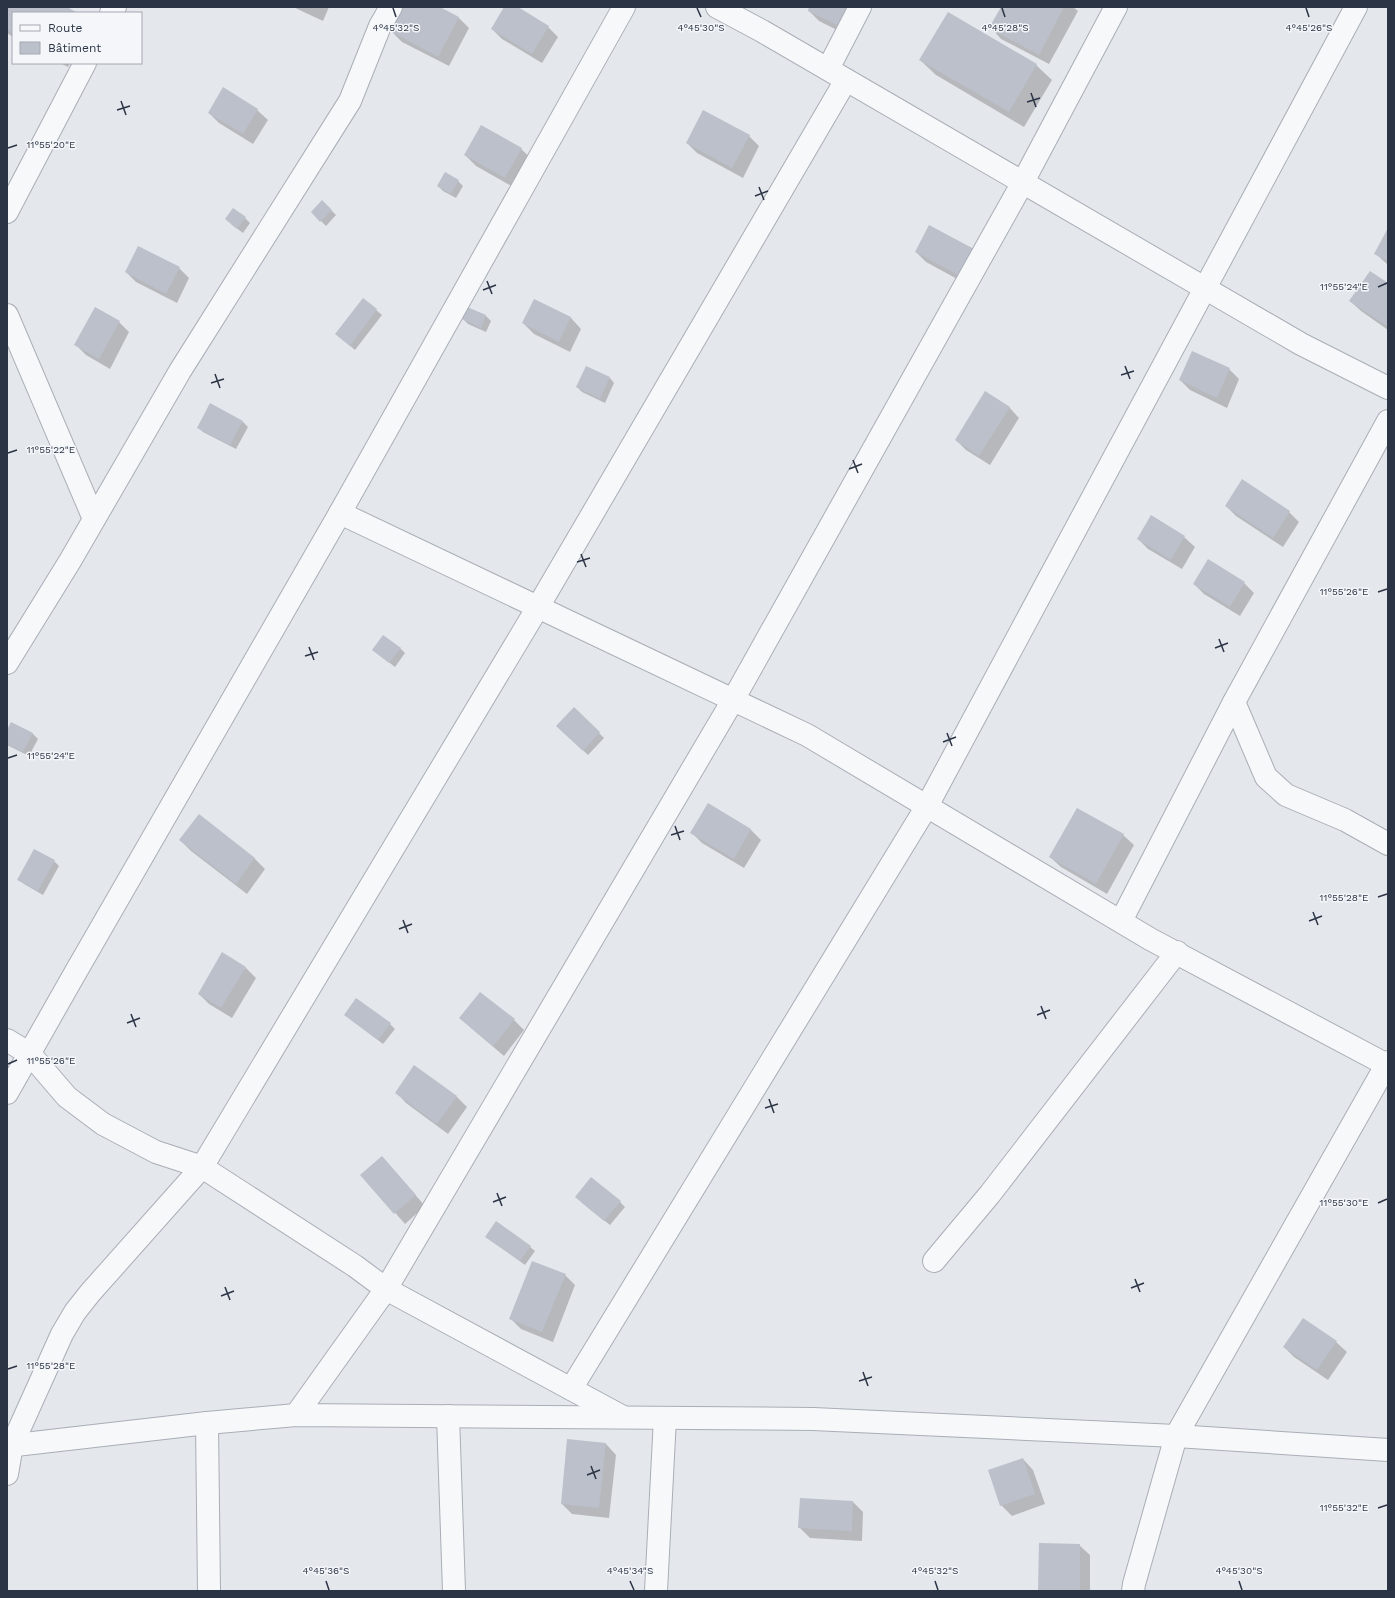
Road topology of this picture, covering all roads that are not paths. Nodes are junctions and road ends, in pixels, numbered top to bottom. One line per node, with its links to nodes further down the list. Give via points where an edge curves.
1 (390, 7): 16 (street, via 350,101 180,371)
2 (624, 7): 15 (street)
3 (718, 7): 8 (street)
4 (860, 7): 8 (street)
5 (1116, 7): 9 (street)
6 (1356, 7): 11 (street)
7 (84, 64): 10 (street)
8 (837, 75): 9 (street); 17 (street)
9 (1023, 182): 11 (street); 19 (street)
10 (7, 212)
11 (1204, 288): 13 (street, via 1301,344); 21 (street)
12 (7, 315): 16 (street)
13 (1388, 388)
14 (1388, 421): 20 (street)
15 (340, 513): 17 (street); 26 (street)
16 (94, 519): 18 (street)
17 (538, 607): 19 (street); 29 (street)
18 (7, 662)
19 (733, 700): 21 (street, via 807,735); 31 (street)
20 (1234, 702): 22 (street, via 1266,776 1286,795 1345,820); 23 (street)
21 (927, 806): 23 (street); 32 (street)
22 (1388, 844)
23 (1121, 921): 24 (street)
24 (1177, 952): 27 (street); 30 (street, via 990,1194)
25 (7, 1040): 26 (street)
26 (30, 1054): 28 (street); 29 (street, via 67,1097 103,1124 156,1152)
27 (1387, 1063): 38 (street)
28 (7, 1093)
29 (202, 1167): 31 (street, via 355,1266); 39 (street, via 75,1312)
30 (934, 1261)
31 (386, 1289): 32 (street); 33 (street)
32 (571, 1389): 35 (street)
33 (296, 1415): 34 (street); 37 (street)
34 (448, 1416): 35 (street); 43 (street)
35 (626, 1418): 36 (street)
36 (665, 1418): 38 (street, via 813,1420); 44 (street)
37 (207, 1423): 39 (street); 42 (street)
38 (1176, 1436): 40 (street); 45 (street)
39 (9, 1446): 41 (street)
40 (1388, 1450)
41 (7, 1474)
42 (209, 1591)
43 (454, 1591)
44 (656, 1591)
45 (1133, 1591)

